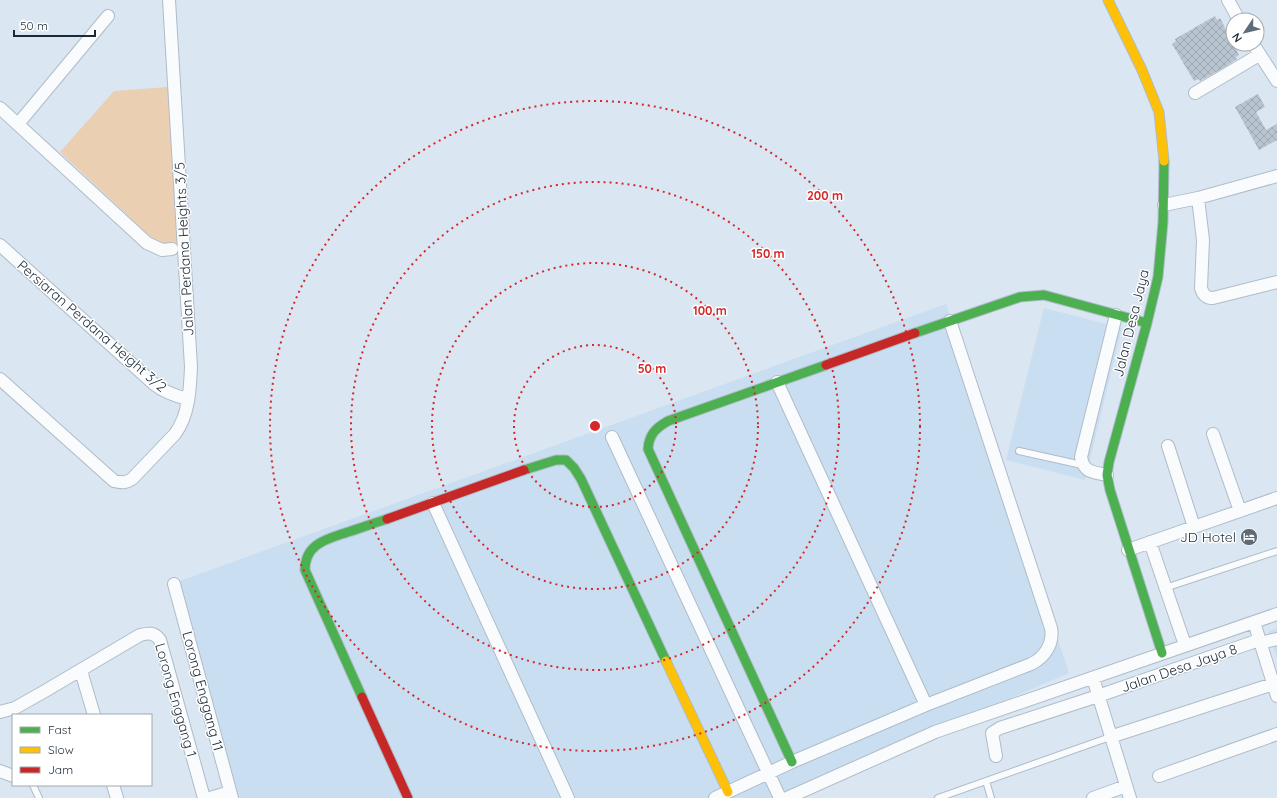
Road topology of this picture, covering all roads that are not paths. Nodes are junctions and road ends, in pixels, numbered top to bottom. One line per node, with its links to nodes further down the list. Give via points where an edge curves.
1 (169, 0): 23 (street, Jalan Perdana Heights 3/5, via 191,367)
2 (1108, 0): 14 (street, Jalan Desa Jaya, via 1159,112 1164,159)
3 (1228, 0): 4 (street)
4 (1235, 12)
5 (108, 16): 11 (street)
6 (1257, 52): 7 (street)
7 (1259, 55): 8 (street); 9 (street)
8 (1277, 80)
9 (1195, 93)
10 (0, 108): 11 (street)
11 (18, 124): 16 (street, via 147,243 162,250)
12 (1277, 176): 13 (street)
13 (1198, 198): 14 (street); 17 (street, via 1202,240 1200,288 1203,294 1213,298)
14 (1164, 205): 20 (street, Jalan Desa Jaya, via 1158,277)
15 (0, 246): 23 (street, Persiaran Perdana Height 3/2, via 154,384 171,395)
16 (172, 249)
17 (1277, 282)
18 (1116, 315): 19 (street, via 1032,294); 20 (street); 28 (street, via 1081,457)
19 (950, 321): 22 (street); 50 (street, via 1051,628 1052,638 1038,661)
20 (1147, 323): 29 (street, Jalan Desa Jaya)
21 (0, 379): 23 (street, Jalan Perdana Heights 3/5, via 110,478 122,483 132,479 181,427)
22 (777, 382): 50 (street); 57 (street, via 668,421 652,432 648,440 648,449)
23 (188, 399)
24 (1213, 434): 32 (street)
25 (612, 437): 59 (street)
26 (1168, 446): 33 (street)
27 (1019, 451): 28 (lane)
28 (1082, 465): 29 (street, via 1088,471)
29 (1107, 475): 35 (street, Jalan Desa Jaya)
30 (1277, 498): 32 (street)
31 (433, 504): 65 (street, via 545,463 566,460 581,479); 72 (street, via 322,541 308,553 304,563); 73 (street)
32 (1240, 511): 33 (street)
33 (1194, 527): 34 (street)
34 (1150, 542): 35 (street); 38 (street)
35 (1128, 550): 44 (street, Jalan Desa Jaya)
36 (1277, 551): 38 (lane)
37 (174, 584): 67 (street, Lorong Enggang 11)
38 (1165, 588): 43 (street)
39 (1277, 614): 40 (street, Jalan Desa Jaya 8)
40 (1254, 622): 42 (street); 43 (street, Jalan Desa Jaya 8)
41 (1277, 639): 42 (street, Jalan Desa Jaya 8)
42 (1260, 641): 47 (street); 48 (street, Jalan Desa Jaya 8)
43 (1185, 645): 44 (street, Jalan Desa Jaya 8)
44 (1162, 653): 46 (street, Jalan Desa Jaya 8)
45 (81, 671): 51 (street, Lorong Enggang 1); 53 (street); 70 (street, Lorong Enggang 1, via 140,635 153,633 157,636)
46 (1093, 678): 48 (street); 76 (street, Jalan Desa Jaya 8, via 935,732)
47 (1273, 684): 49 (street); 55 (street)
48 (1098, 696): 55 (street); 56 (street, Jalan Desa Jaya 8, via 994,730 992,738)
49 (1277, 696)
50 (926, 705): 57 (street)
51 (16, 711): 52 (street, Lorong Enggang 1)
52 (0, 712)
53 (94, 714)
54 (1277, 734): 61 (street)
55 (1110, 737): 62 (lane); 66 (street)
56 (996, 756)
57 (792, 762): 59 (street)
58 (0, 771): 60 (street)
59 (767, 774): 65 (street); 75 (street)
60 (12, 776)
61 (1159, 776)
62 (986, 781): 77 (lane); 78 (lane)
63 (33, 786): 68 (lane)
64 (113, 786): 69 (street)
65 (728, 792): 74 (street)
66 (1128, 792): 79 (street)
67 (231, 795): 71 (street)
68 (39, 798)
69 (117, 798)
70 (204, 798)
71 (210, 798)
72 (408, 798)
73 (568, 798)
74 (715, 798)
75 (780, 798)
76 (786, 798)
77 (938, 798)
78 (991, 798)
79 (1093, 798)

